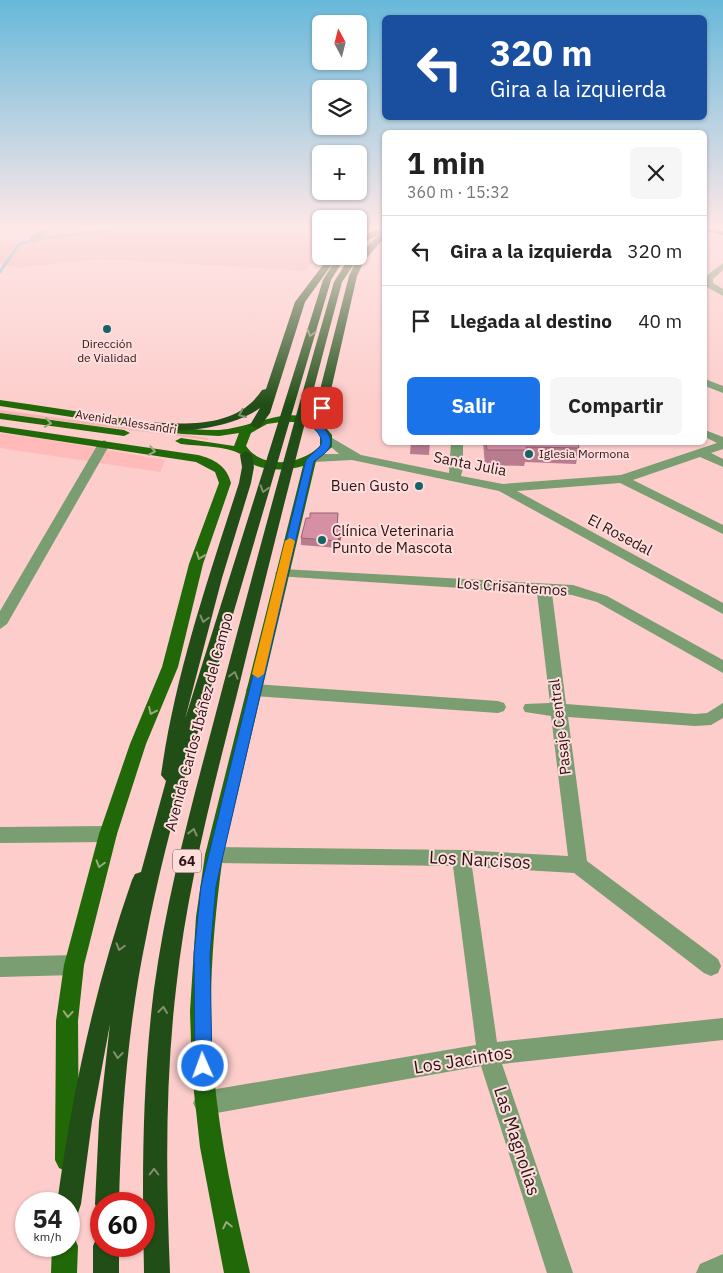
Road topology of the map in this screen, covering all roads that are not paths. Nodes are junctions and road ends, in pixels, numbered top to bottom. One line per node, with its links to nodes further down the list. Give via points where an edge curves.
1 (311, 286): 7 (highway, via 300,302)
2 (325, 286): 40 (highway, Avenida Carlos Ibáñez del Campo / 64, one-way to 40)
3 (337, 286): 61 (highway, Avenida Carlos Ibáñez del Campo / 64, one-way to 3, via 154,1171 157,1078 165,989 183,875 289,459)
4 (350, 286): 12 (highway)
5 (722, 292): 6 (street)
6 (707, 297)
7 (274, 380): 13 (highway, one-way to 13, via 252,410 217,423 184,427); 14 (highway, via 264,413)
8 (707, 383): 9 (street)
9 (723, 390)
10 (0, 403): 13 (main road, Avenida Alessandri)
11 (0, 416): 22 (main road, Avenida Alessandri, one-way to 22, via 223,446)
12 (312, 423): 14 (main road, Avenida Alessandri, via 287,418); 17 (main road)
13 (129, 424): 14 (main road, Avenida Alessandri, via 204,433 233,432)
14 (254, 426): 22 (main road, via 241,439 240,446)
15 (0, 428): 19 (main road, Avenida Alessandri)
16 (707, 434): 18 (street)
17 (327, 438): 23 (street, Santa Julia); 24 (main road, via 324,450)
18 (723, 443): 21 (street, Santa Julia)
19 (104, 444): 33 (street); 41 (main road, one-way to 41, via 205,461 220,471 225,483 187,596 170,667 138,744)
20 (457, 445): 26 (street)
21 (702, 454): 25 (street); 27 (street, Santa Julia)
22 (248, 456): 24 (main road, Avenida Alessandri, via 271,465 290,465); 40 (highway, one-way to 40, via 245,483 215,578 177,720 170,767)
23 (357, 458): 24 (street, Santa Julia); 26 (street, Santa Julia)
24 (312, 459): 30 (main road)
25 (723, 463)
26 (454, 478): 28 (street, Santa Julia)
27 (622, 479): 28 (street, Santa Julia); 29 (street)
28 (503, 488): 32 (street, El Rosedal)
29 (723, 530)
30 (282, 573): 31 (street, Los Crisantemos); 35 (main road)
31 (544, 588): 34 (street, Los Crisantemos, via 573,590 602,600); 39 (street, Pasaje Central)
32 (723, 609)
33 (0, 624)
34 (723, 667)
35 (254, 690): 36 (street); 44 (main road)
36 (498, 707)
37 (531, 708): 39 (street)
38 (723, 709): 39 (street, via 711,719 695,720)
39 (558, 710): 46 (street, Pasaje Central)
40 (170, 797): 43 (highway, Avenida Carlos Ibáñez del Campo / 64)
41 (108, 834): 42 (street); 47 (main road, one-way to 47)
42 (0, 835)
43 (160, 835): 54 (highway, one-way to 54, via 123,933 105,998 84,1097); 55 (highway, Avenida Carlos Ibáñez del Campo / 64, one-way to 55, via 126,992 112,1115)
44 (214, 855): 45 (street, Los Narcisos); 52 (main road, via 202,954)
45 (461, 858): 46 (street, Los Narcisos); 51 (street, Las Magnolias)
46 (578, 865): 48 (street)
47 (74, 965): 49 (street); 53 (main road, one-way to 53, via 67,1040)
48 (711, 966)
49 (0, 967)
50 (723, 1029): 51 (street, Los Jacintos)
51 (488, 1054): 52 (street, Los Jacintos); 63 (street, Las Magnolias)
52 (206, 1103): 62 (main road, one-way to 52)
53 (68, 1192)
54 (70, 1192)
55 (108, 1192)
56 (65, 1257): 59 (main road)
57 (106, 1257): 60 (highway)
58 (723, 1267): 64 (street)
59 (64, 1273)
60 (106, 1273)
61 (157, 1273)
62 (237, 1273)
63 (560, 1273)
64 (709, 1273)

